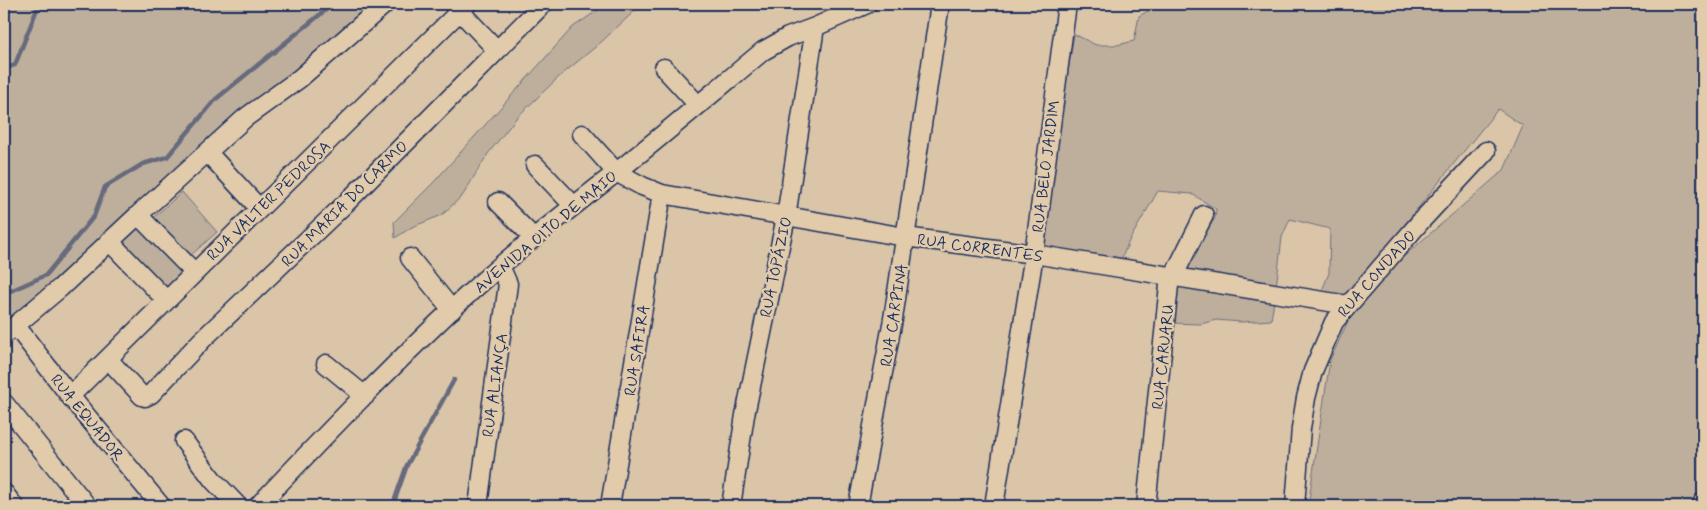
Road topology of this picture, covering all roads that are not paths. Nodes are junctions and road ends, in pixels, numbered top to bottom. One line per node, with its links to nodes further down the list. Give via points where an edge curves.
1 (385, 4): 13 (street)
2 (543, 4): 8 (street, RUA MARIA DO CARMO)
3 (867, 4): 7 (street, AVENIDA OITO DE MAIO)
4 (940, 4): 23 (street, RUA CARPINA)
5 (1067, 4): 26 (street, RUA BELO JARDIM)
6 (460, 6): 8 (street); 19 (street, RUA VALTER PEDROSA)
7 (815, 27): 10 (street, AVENIDA OITO DE MAIO, via 769,46); 22 (street, RUA TOPÁZIO)
8 (496, 50): 35 (street, RUA MARIA DO CARMO, via 151,394 142,396)
9 (664, 68): 10 (street)
10 (698, 105): 15 (street, AVENIDA OITO DE MAIO)
11 (582, 134): 15 (street, RUA CORRENTES)
12 (1486, 151): 32 (street, RUA CONDADO)
13 (208, 153): 19 (street); 20 (street)
14 (535, 165): 18 (street)
15 (616, 172): 16 (street, RUA CORRENTES); 18 (street, AVENIDA OITO DE MAIO)
16 (662, 194): 22 (street, RUA CORRENTES); 49 (street, RUA SAFIRA)
17 (498, 202): 24 (street)
18 (573, 205): 24 (street, AVENIDA OITO DE MAIO)
19 (259, 208): 29 (street, RUA VALTER PEDROSA)
20 (138, 215): 25 (street); 29 (street)
21 (1204, 215): 30 (street, RUA CARUARU)
22 (786, 217): 23 (street, RUA CORRENTES); 50 (street, RUA TOPÁZIO, via 745,415)
23 (905, 237): 26 (street, RUA CORRENTES); 51 (street, RUA CARPINA)
24 (534, 238): 28 (street, AVENIDA OITO DE MAIO)
25 (110, 241): 31 (street); 34 (street)
26 (1034, 254): 30 (street, RUA CORRENTES); 52 (street, RUA BELO JARDIM)
27 (410, 258): 33 (street)
28 (500, 266): 33 (street, AVENIDA OITO DE MAIO); 48 (street, RUA ALIANÇA, via 508,284)
29 (194, 272): 31 (street, RUA VALTER PEDROSA)
30 (1174, 276): 32 (street, RUA CORRENTES); 53 (street, RUA CARUARU, via 1169,285)
31 (166, 300): 35 (street, RUA VALTER PEDROSA)
32 (1348, 305): 54 (street, RUA CONDADO, via 1334,322 1313,371 1301,428)
33 (452, 310): 38 (street, AVENIDA OITO DE MAIO)
34 (10, 331): 37 (street, RUA EQUADOR)
35 (108, 359): 37 (street, RUA VALTER PEDROSA)
36 (326, 364): 38 (street)
37 (70, 396): 46 (street, RUA EQUADOR)
38 (365, 396): 43 (street, AVENIDA OITO DE MAIO)
39 (4, 403): 45 (street)
40 (184, 442): 47 (street)
41 (4, 493): 44 (street)
42 (1703, 502): 55 (street)
43 (262, 505)
44 (14, 506)
45 (87, 506)
46 (161, 506)
47 (238, 506)
48 (478, 506)
49 (610, 506)
50 (731, 506)
51 (858, 506)
52 (994, 506)
53 (1146, 506)
54 (1295, 506)
55 (1701, 506)

